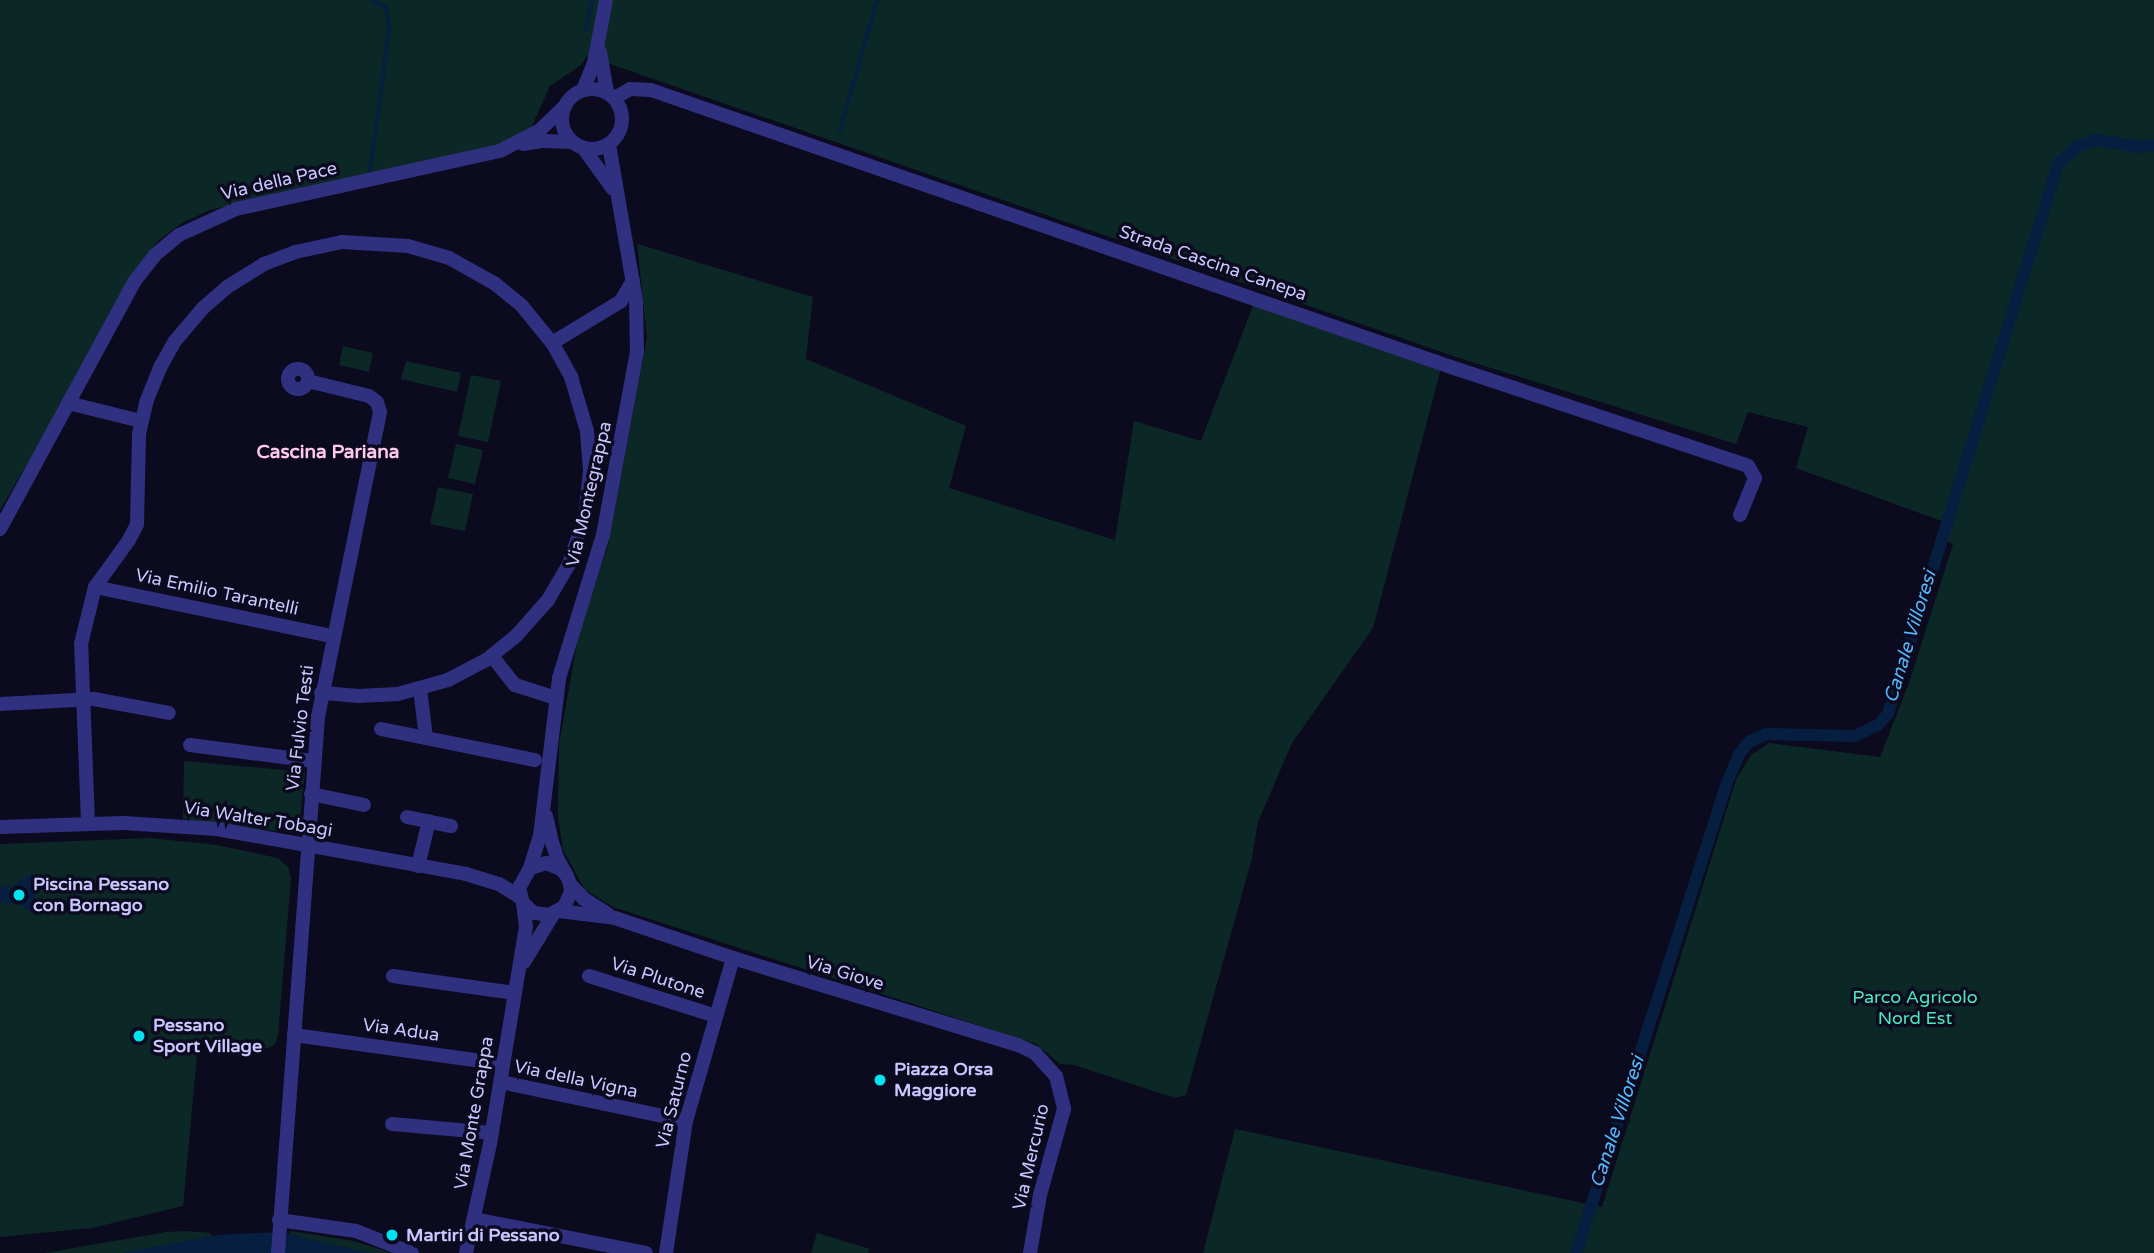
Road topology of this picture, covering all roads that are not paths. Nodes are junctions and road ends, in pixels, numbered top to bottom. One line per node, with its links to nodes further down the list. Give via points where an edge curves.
1 (606, 0): 2 (street)
2 (600, 39): 3 (street); 4 (street)
3 (583, 90): 4 (street); 5 (street)
4 (610, 95): 6 (street, via 620,106 623,121); 15 (street, Strada Cascina Canepa, via 651,90 1750,466 1755,478)
5 (565, 106): 7 (street, via 562,123); 8 (street, Via della Pace, via 548,124)
6 (609, 144): 7 (street, via 597,149); 9 (street, Via Montegrappa)
7 (578, 145): 8 (street, Via della Pace, via 542,141); 9 (street, Via Montegrappa)
8 (508, 148): 13 (street, Via della Pace, via 236,209 187,230 155,255 134,282)
9 (616, 193): 10 (street, Via Montegrappa)
10 (633, 280): 11 (street, via 621,301); 22 (street, Via Montegrappa, via 638,345 620,450 603,535 570,635)
11 (552, 343): 14 (street, via 510,295 449,258 381,242 317,246 258,267 203,308 161,366); 19 (street, via 571,377 587,431 590,471 585,516 573,554 552,594 523,630)
12 (308, 382): 18 (street, Via Fulvio Testi, via 369,396 380,408)
13 (68, 403): 14 (street); 16 (street, Via della Pace)
14 (141, 421): 17 (street, via 136,457 137,524)
15 (1740, 515)
16 (0, 529)
17 (95, 587): 18 (street, Via Emilio Tarantelli); 23 (street, via 81,644)
18 (332, 636): 21 (street, Via Fulvio Testi)
19 (492, 656): 20 (street, via 459,675); 22 (street, via 515,685)
20 (420, 689): 21 (street, via 366,696); 27 (street)
21 (321, 693): 30 (street, Via Fulvio Testi)
22 (556, 698): 32 (street, Via Montegrappa)
23 (83, 699): 24 (street); 25 (street); 36 (street)
24 (0, 704)
25 (169, 713)
26 (381, 729): 27 (street)
27 (426, 738): 29 (street)
28 (190, 745): 30 (street)
29 (535, 760)
30 (314, 761): 31 (street, Via Fulvio Testi)
31 (311, 794): 33 (street); 39 (street, Via Fulvio Testi)
32 (544, 801): 41 (street, Via Montegrappa, via 538,847); 43 (street, Via Montegrappa, via 552,842)
33 (364, 805)
34 (407, 817): 35 (street)
35 (429, 821): 37 (street); 40 (street)
36 (88, 823): 38 (street, Via Walter Tobagi); 39 (street, Via Walter Tobagi, via 195,827)
37 (451, 826)
38 (0, 827)
39 (308, 846): 40 (street, Via Walter Tobagi); 52 (street, Via Fulvio Testi)
40 (418, 866): 42 (street, Via Walter Tobagi)
41 (527, 871): 42 (street, Via Walter Tobagi, via 501,877); 43 (street, via 546,863); 44 (street, via 519,888)
42 (466, 874): 44 (street, Via Walter Tobagi, via 499,884)
43 (568, 880): 45 (street, via 568,900); 46 (street, Via Giove, via 588,902)
44 (522, 900): 45 (street, via 534,913); 50 (street, Via Monte Grappa, via 527,925)
45 (557, 912): 46 (street, Via Giove); 50 (street, Via Monte Grappa, via 538,936)
46 (615, 918): 47 (street, Via Giove)
47 (733, 958): 51 (street, Via Saturno); 54 (street, Via Giove, via 1024,1047)
48 (393, 976): 50 (street)
49 (589, 976): 51 (street, Via Plutone)
50 (515, 986): 53 (street, Via Monte Grappa)
51 (716, 1016): 56 (street, Via Saturno)
52 (294, 1035): 53 (street, Via Adua); 60 (street, Via Fulvio Testi)
53 (503, 1065): 55 (street, Via Monte Grappa)
54 (1056, 1076): 61 (street, Via Mercurio, via 1064,1114 1040,1195)
55 (500, 1083): 56 (street, Via della Vigna); 58 (street, Via Monte Grappa)
56 (686, 1121): 66 (street, Via Saturno)
57 (393, 1124): 58 (street)
58 (492, 1133): 59 (street, Via Monte Grappa)
59 (474, 1219): 64 (street, Via Monte Grappa); 65 (street)
60 (279, 1224): 62 (street, Via Fulvio Testi); 63 (street, via 356,1231)
61 (1031, 1250)
62 (278, 1253)
63 (412, 1253)
64 (466, 1253)
65 (646, 1253)
66 (666, 1253)

